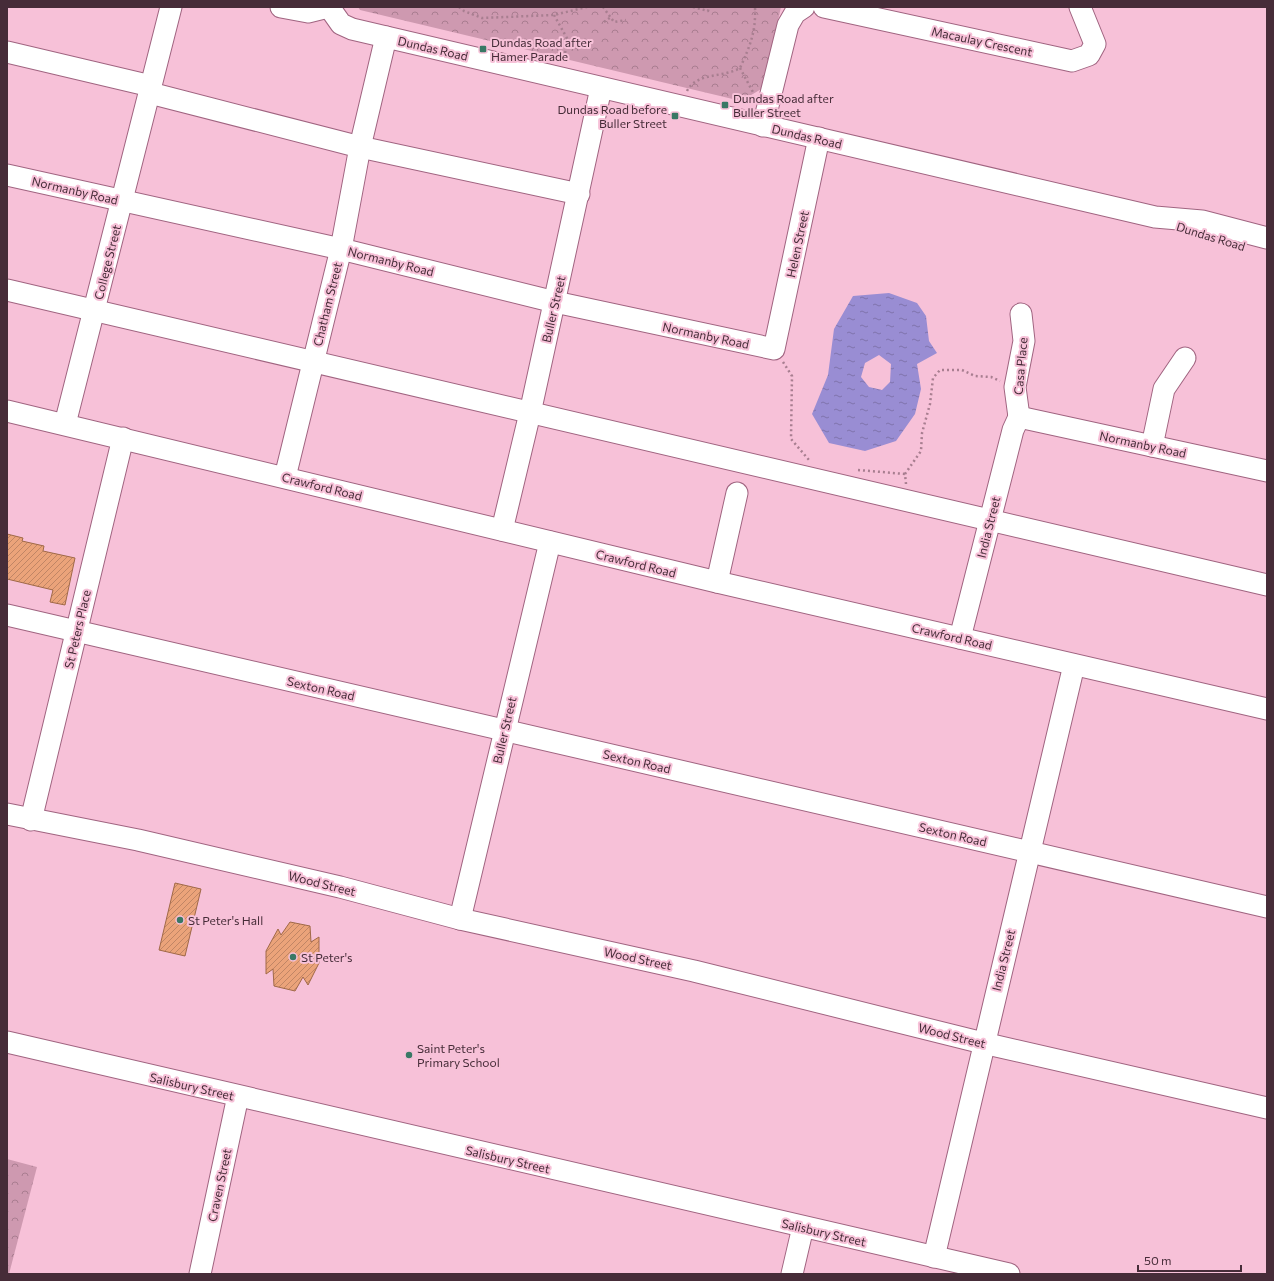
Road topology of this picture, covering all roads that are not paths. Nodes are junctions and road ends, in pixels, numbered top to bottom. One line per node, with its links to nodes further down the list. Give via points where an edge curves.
1 (171, 7): 10 (street, College Street)
2 (281, 7): 3 (street, Dundas Road, via 308,12)
3 (328, 7): 7 (street, Dundas Road, via 341,24)
4 (803, 7): 11 (street, via 795,13 788,26)
5 (824, 7): 6 (street, Macaulay Crescent, via 1072,61 1089,55 1095,44)
6 (1080, 7)
7 (386, 37): 9 (street, Dundas Road); 13 (street, Chatham Street)
8 (7, 52): 10 (street)
9 (601, 88): 11 (street, Dundas Road); 15 (street, Buller Street)
10 (150, 89): 13 (street); 16 (street, College Street)
11 (763, 126): 12 (street, Dundas Road)
12 (819, 138): 17 (street, Dundas Road); 25 (street, Helen Street)
13 (360, 147): 15 (street); 19 (street, Chatham Street)
14 (7, 175): 16 (street, Normanby Road)
15 (579, 194): 22 (street, Buller Street)
16 (122, 201): 19 (street, Normanby Road); 23 (street, College Street)
17 (1155, 217): 18 (street, Dundas Road, via 1202,222); 20 (street, Dundas Road, via 1197,233)
18 (1267, 238)
19 (341, 249): 22 (street, Normanby Road); 27 (street, Chatham Street)
20 (1267, 252)
21 (7, 290): 23 (street)
22 (555, 302): 25 (street, Normanby Road); 29 (street, Buller Street)
23 (94, 310): 27 (street); 31 (street, College Street)
24 (1021, 314): 30 (street, Casa Place, via 1024,341 1016,388)
25 (774, 349)
26 (1186, 358): 33 (street, via 1164,389)
27 (312, 362): 29 (street); 35 (street, Chatham Street)
28 (7, 411): 31 (street, Crawford Road)
29 (530, 413): 37 (street); 38 (street, Buller Street)
30 (1019, 417): 33 (street, Normanby Road); 37 (street, India Street, via 1013,430)
31 (65, 424): 32 (street, Crawford Road)
32 (123, 438): 35 (street, Crawford Road); 43 (street, St Peters Place)
33 (1152, 446): 34 (street, Normanby Road)
34 (1267, 471)
35 (285, 477): 38 (street, Crawford Road)
36 (737, 493): 40 (street)
37 (990, 521): 41 (street); 44 (street, India Street)
38 (502, 530): 39 (street, Crawford Road)
39 (550, 542): 40 (street, Crawford Road); 47 (street, Buller Street)
40 (717, 582): 44 (street, Crawford Road)
41 (1267, 585)
42 (7, 615): 43 (street, Sexton Road)
43 (76, 632): 47 (street, Sexton Road); 49 (street, St Peters Place)
44 (960, 638): 45 (street, Crawford Road)
45 (1074, 665): 46 (street, Crawford Road); 50 (street, India Street)
46 (1267, 709)
47 (504, 730): 50 (street, Sexton Road); 52 (street, Buller Street)
48 (7, 814): 49 (street, Wood Street)
49 (31, 820): 52 (street, Wood Street, via 138,840 326,884)
50 (1030, 852): 51 (street, Sexton Road); 54 (street, India Street)
51 (1267, 907)
52 (460, 920): 54 (street, Wood Street, via 694,970)
53 (7, 1042): 55 (street, Salisbury Street, via 32,1050)
54 (982, 1043): 56 (street, Wood Street); 58 (street, India Street)
55 (238, 1096): 57 (street, Salisbury Street); 59 (street, Craven Street)
56 (1267, 1108)
57 (803, 1227): 58 (street, Salisbury Street); 60 (street)
58 (934, 1257): 61 (street, Salisbury Street)
59 (200, 1274)
60 (792, 1274)
61 (1009, 1274)

